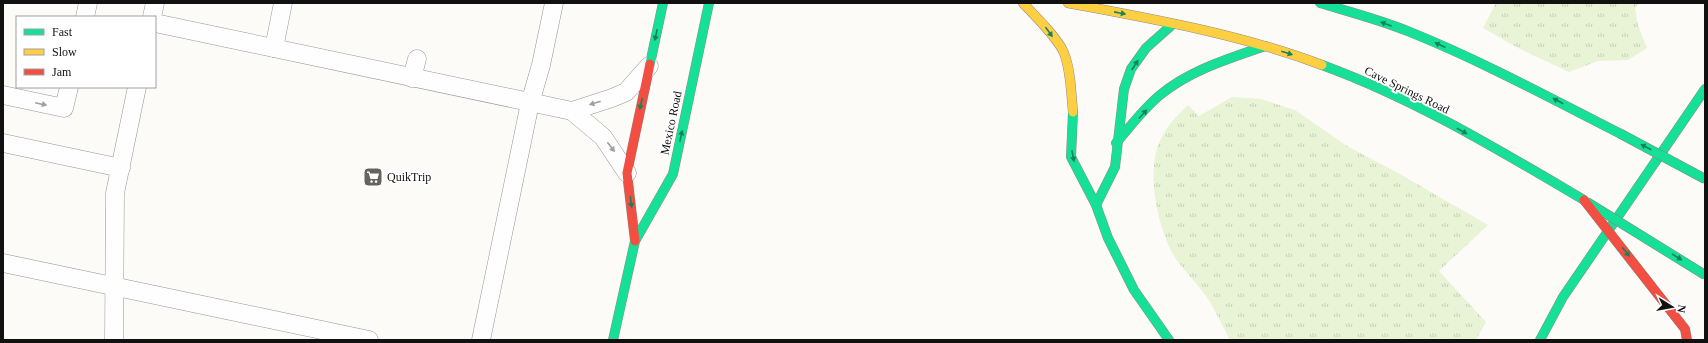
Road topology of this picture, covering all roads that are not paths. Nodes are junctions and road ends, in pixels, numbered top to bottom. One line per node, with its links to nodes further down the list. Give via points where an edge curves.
1 (88, 3): 10 (lane)
2 (155, 3): 11 (lane)
3 (283, 3): 15 (lane)
4 (554, 3): 23 (lane)
5 (663, 3): 17 (main road, Mexico Road, one-way to 17)
6 (709, 3): 32 (main road, Mexico Road, one-way to 6, via 673,174)
7 (1023, 3): 31 (main road, one-way to 31, via 1064,52 1073,116 1071,157)
8 (1068, 3): 13 (main road, Cave Springs Road, one-way to 13)
9 (1320, 3): 29 (main road, one-way to 9, bridge, via 1539,91 1423,37)
10 (85, 16)
11 (152, 16)
12 (156, 23): 15 (lane)
13 (1173, 24): 14 (main road, Cave Springs Road); 26 (main road, one-way to 13, via 1124,90 1131,69 1146,48)
14 (1265, 46): 26 (main road, one-way to 14, via 1160,95 1185,78); 30 (main road, Cave Springs Road, one-way to 30, via 1313,61 1405,100)
15 (274, 48): 18 (lane)
16 (417, 59): 18 (lane)
17 (649, 66): 24 (lane, one-way to 24, via 626,92); 28 (main road, Mexico Road, one-way to 28)
18 (412, 78): 23 (lane)
19 (69, 88): 22 (lane, one-way to 19, via 64,108)
20 (138, 88): 27 (lane)
21 (1705, 89): 41 (main road, via 1563,297)
22 (3, 95)
23 (530, 103): 24 (lane); 38 (lane)
24 (572, 111): 28 (lane, one-way to 28, via 604,137)
25 (3, 143): 27 (lane)
26 (1116, 143): 31 (main road, via 1115,167)
27 (121, 168): 35 (lane, via 116,193)
28 (627, 173): 32 (main road, Mexico Road, one-way to 32)
29 (1705, 179)
30 (1584, 200): 34 (main road, Cave Springs Road, one-way to 34, bridge); 42 (main road, one-way to 42, bridge, via 1685,330)
31 (1096, 205): 40 (main road, via 1108,238 1134,290)
32 (635, 241): 39 (main road, Mexico Road)
33 (3, 263): 35 (lane)
34 (1705, 275)
35 (114, 288): 36 (lane); 37 (lane)
36 (114, 340)
37 (369, 340)
38 (482, 340)
39 (613, 340)
40 (1169, 340)
41 (1540, 340)
42 (1687, 340)

